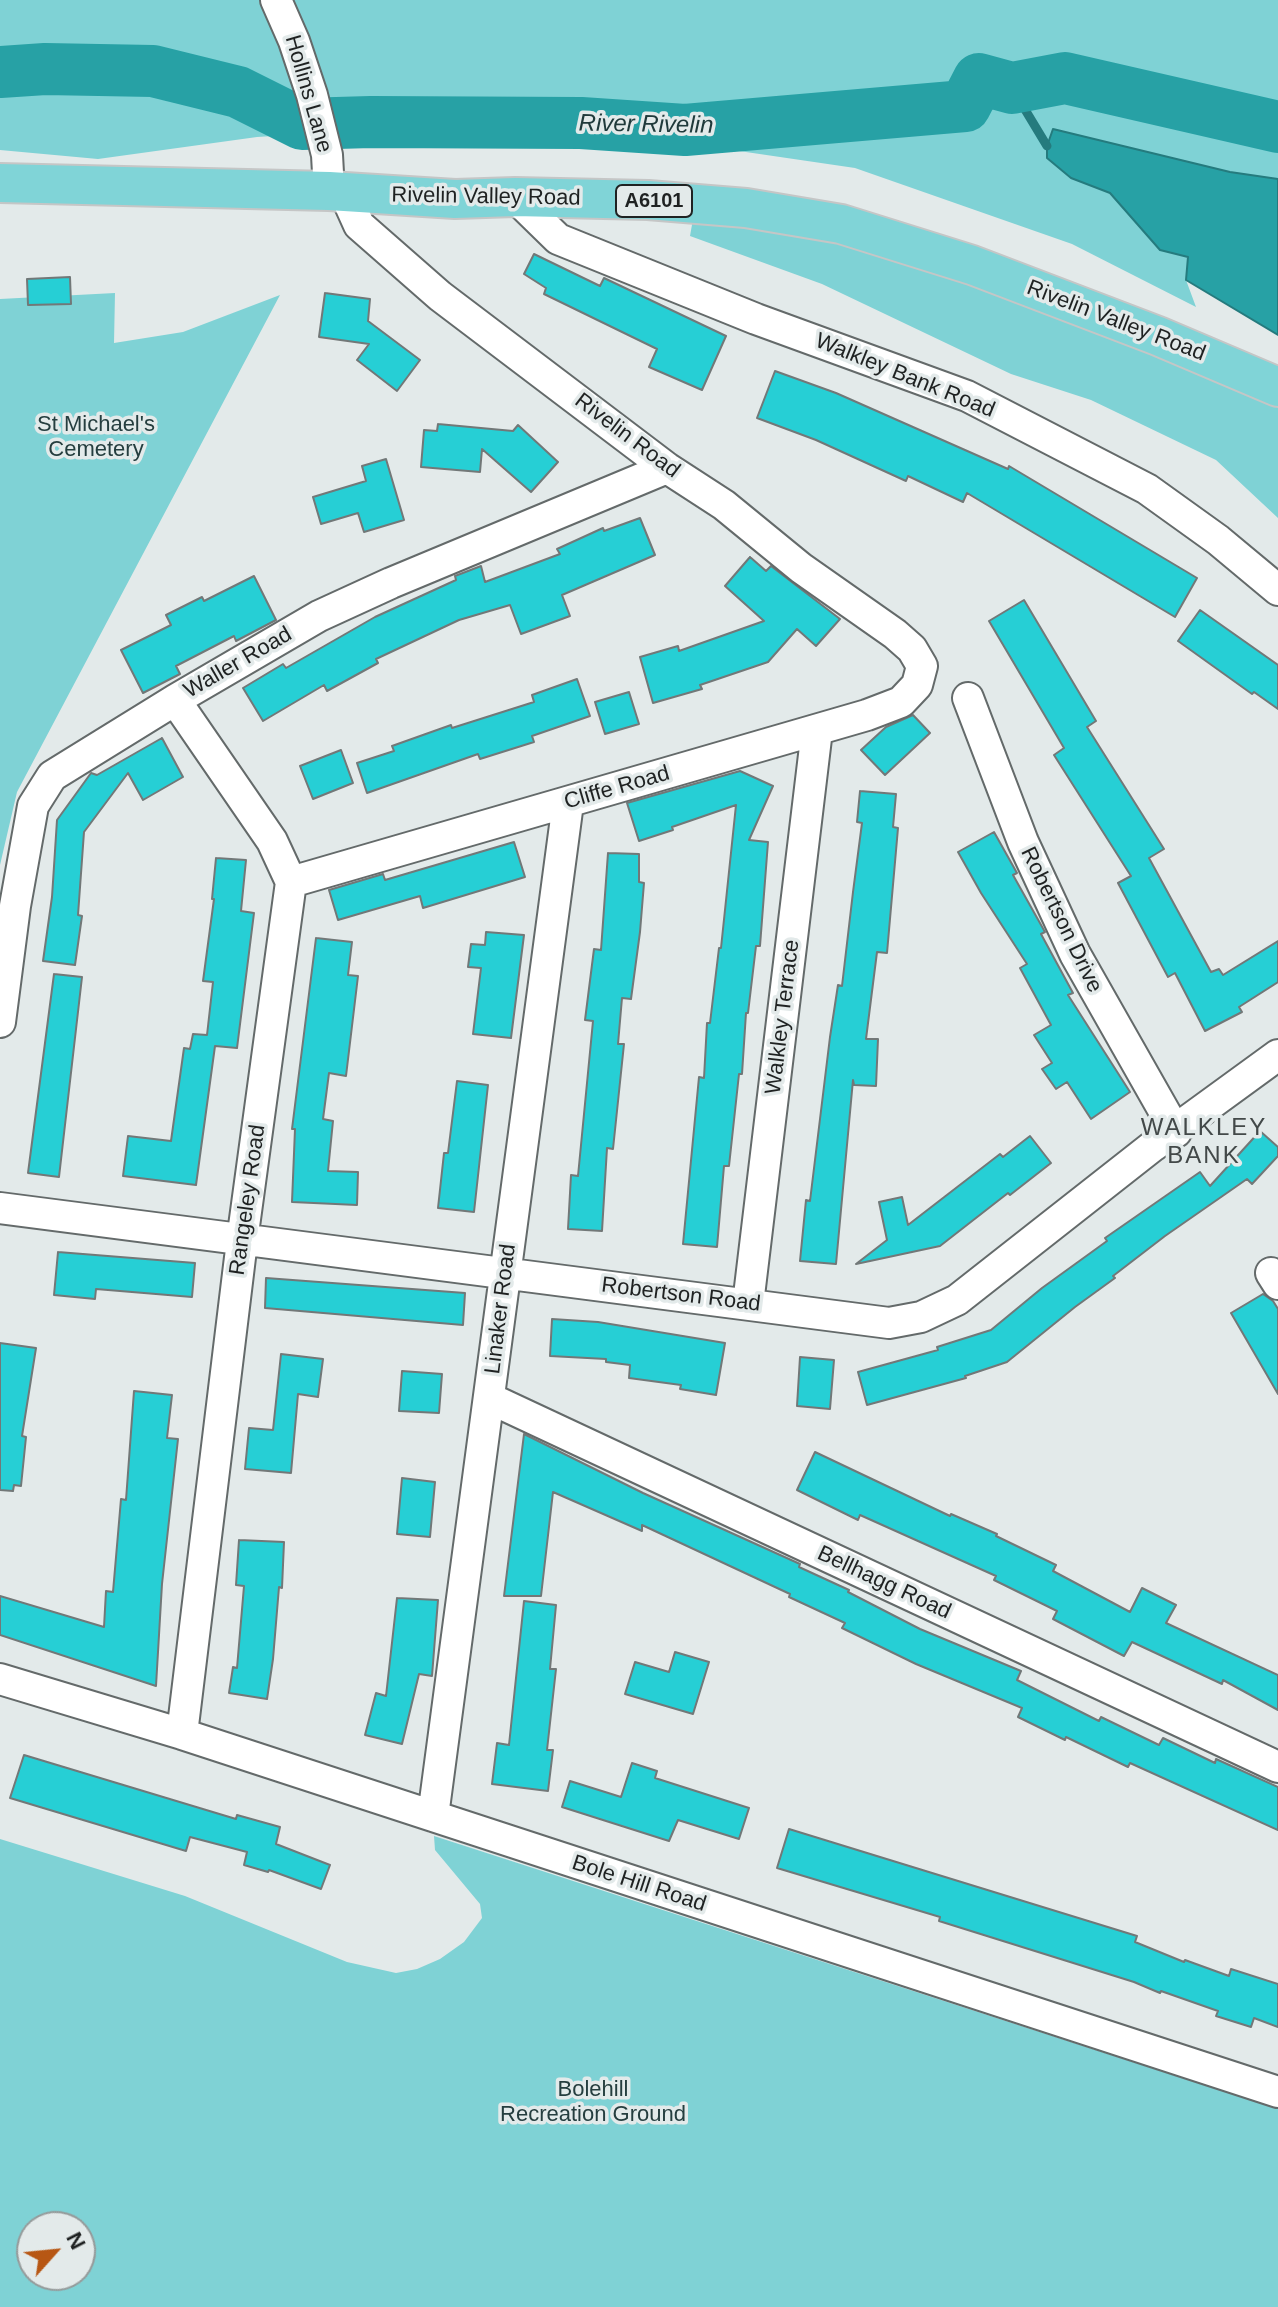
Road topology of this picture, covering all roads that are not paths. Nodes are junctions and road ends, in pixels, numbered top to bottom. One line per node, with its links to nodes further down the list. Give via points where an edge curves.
1 (276, 0): 2 (street, Hollins Lane, via 312,95)
2 (333, 180): 3 (main road, Rivelin Valley Road / A6101); 4 (main road, Rivelin Valley Road / A6101, via 455,199); 6 (street, Rivelin Road, via 375,242)
3 (0, 183)
4 (515, 197): 5 (main road, Rivelin Valley Road / A6101, via 648,200 841,224 972,265); 7 (street, Walkley Bank Road, via 558,239 967,396 1147,489)
5 (1278, 387)
6 (667, 468): 8 (street, Rivelin Road, via 895,634); 10 (street, Waller Road, via 319,616)
7 (1278, 590)
8 (922, 666): 11 (street, Cliffe Road, via 917,685 901,702)
9 (968, 698): 16 (street, Robertson Drive, via 1023,842 1075,954)
10 (175, 700): 13 (street, via 272,841); 14 (street, Waller Road, via 52,776 33,806)
11 (817, 730): 12 (street, Cliffe Road); 20 (street, Walkley Terrace)
12 (568, 803): 13 (street, Cliffe Road); 19 (street, Linaker Road)
13 (291, 882): 18 (street, Rangeley Road)
14 (0, 1022)
15 (1278, 1055): 16 (street, Robertson Road)
16 (1176, 1132): 20 (street, Robertson Road, via 957,1300 921,1317 889,1323)
17 (0, 1208): 18 (street, Robertson Road)
18 (242, 1241): 19 (street, Robertson Road); 23 (street, Rangeley Road)
19 (504, 1273): 20 (street, Robertson Road); 21 (street, Linaker Road)
20 (748, 1304)
21 (491, 1399): 24 (street, Bellhagg Road); 25 (street, Linaker Road)
22 (0, 1679): 23 (street, Bole Hill Road)
23 (182, 1734): 25 (street, Bole Hill Road)
24 (1278, 1767)
25 (433, 1816): 26 (street, Bole Hill Road)
26 (1278, 2092)

